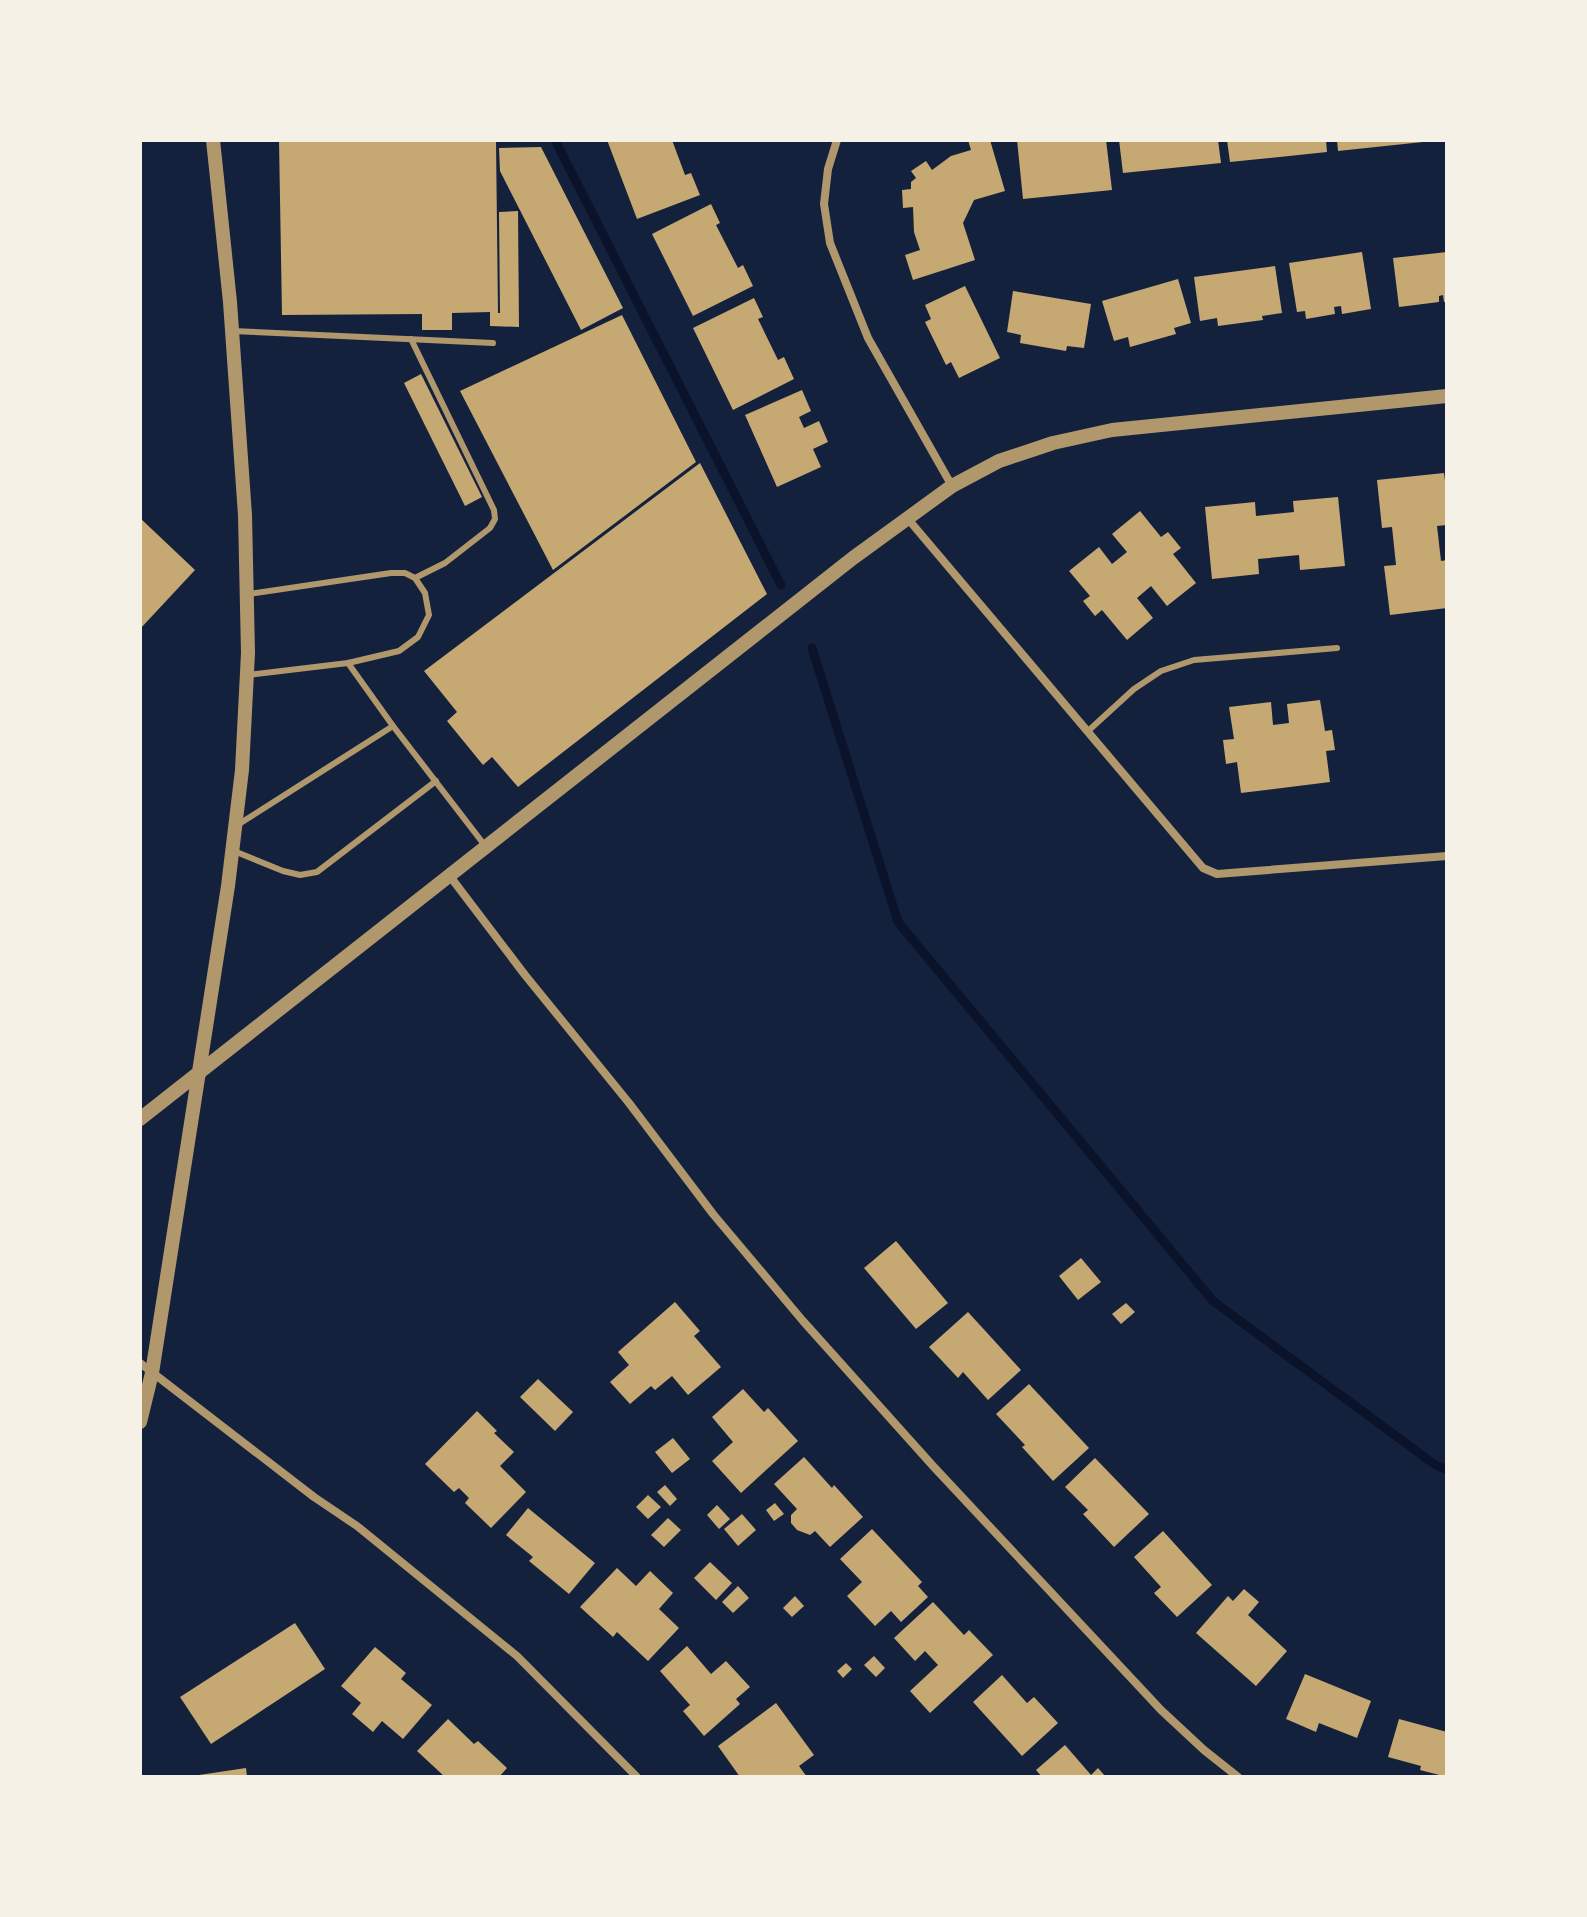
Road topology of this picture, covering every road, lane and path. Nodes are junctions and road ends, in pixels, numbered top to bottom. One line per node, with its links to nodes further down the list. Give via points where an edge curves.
1 (213, 140): 3 (street)
2 (837, 140): 7 (street, via 824,204 830,243 868,338)
3 (232, 331): 4 (lane); 10 (street)
4 (411, 339): 5 (lane); 9 (lane, via 495,519 445,563)
5 (493, 343)
6 (1447, 396): 7 (street, via 1112,430 999,461)
7 (952, 486): 8 (street)
8 (908, 519): 15 (street); 18 (street)
9 (415, 578): 10 (lane, via 391,573); 12 (lane, via 425,593 429,615 418,637 399,651)
10 (247, 594): 13 (street)
11 (1337, 648): 15 (lane, via 1194,660 1161,671)
12 (348, 663): 13 (lane); 14 (lane)
13 (247, 675): 17 (street)
14 (393, 726): 16 (lane); 17 (lane)
15 (1087, 732): 20 (street, via 1203,868 1217,874)
16 (436, 781): 18 (lane); 19 (lane, via 317,872 283,871)
17 (236, 826): 19 (street)
18 (486, 847): 21 (street)
19 (233, 850): 22 (street)
20 (1447, 856)
21 (449, 875): 22 (street); 27 (street, via 803,1321 1161,1710)
22 (199, 1071): 23 (street); 24 (street)
23 (140, 1119)
24 (146, 1368): 25 (street); 26 (street, via 357,1526 517,1656)
25 (140, 1422)
26 (637, 1777)
27 (1238, 1777)

